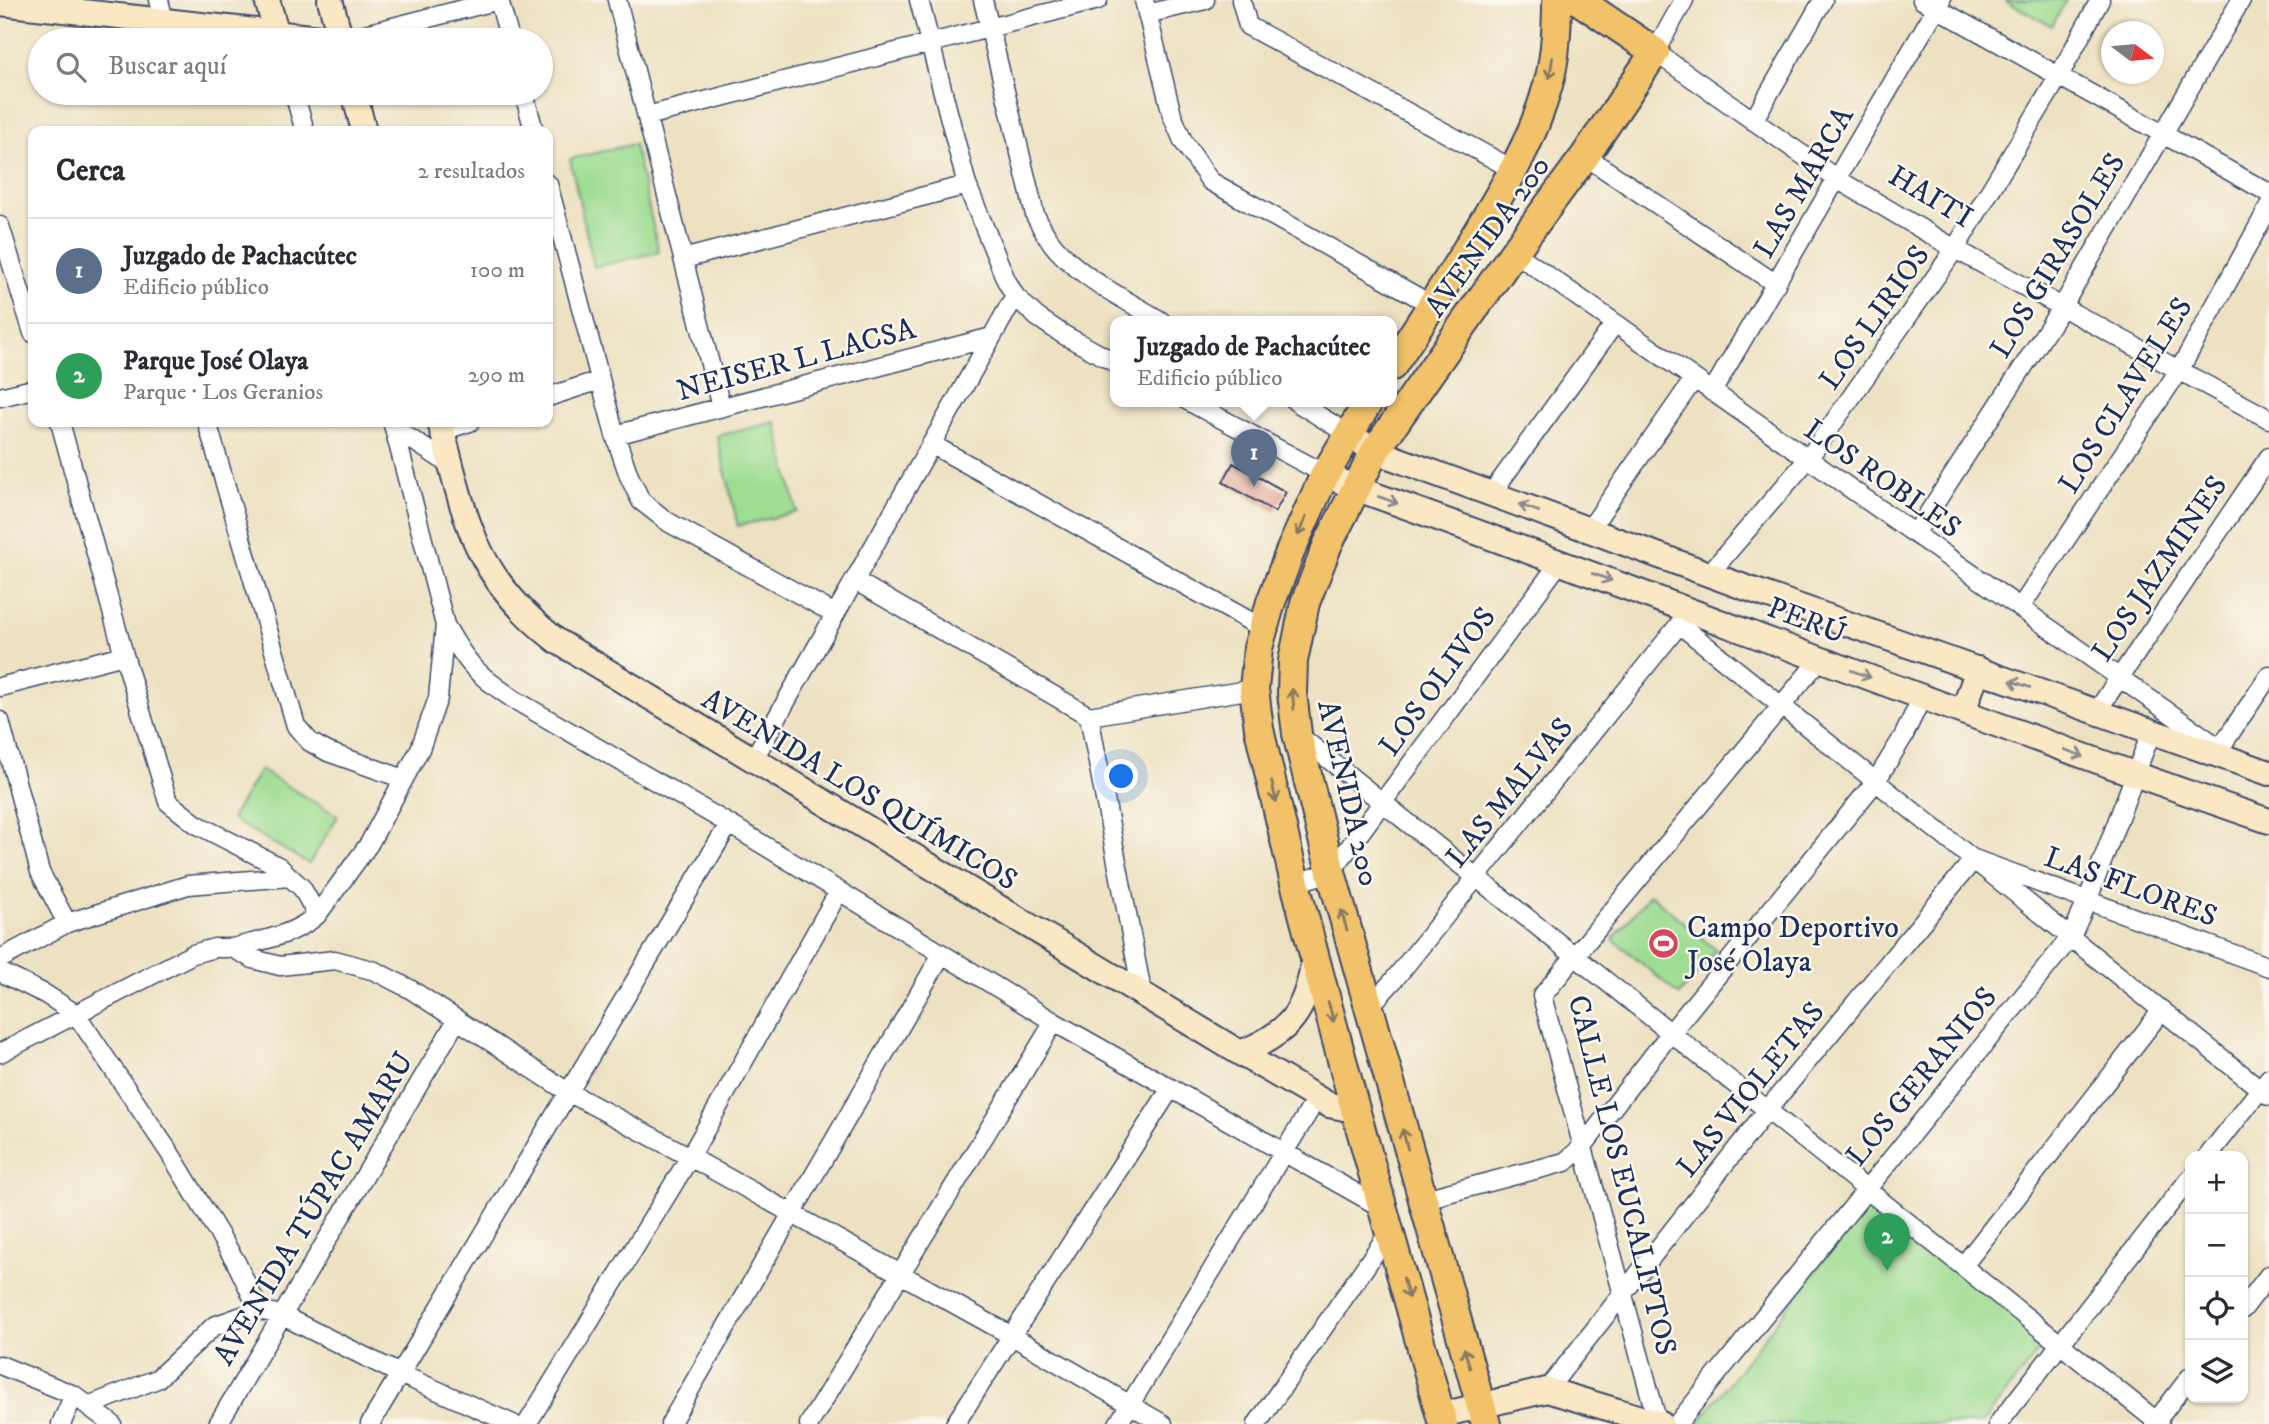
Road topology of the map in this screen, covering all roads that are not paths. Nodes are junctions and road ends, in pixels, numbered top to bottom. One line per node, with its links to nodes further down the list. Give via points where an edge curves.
1 (267, 0): 22 (main road)
2 (330, 0): 23 (main road)
3 (499, 0): 24 (street); 25 (street)
4 (617, 0): 33 (street)
5 (919, 0): 27 (street)
6 (983, 0): 26 (street)
7 (1098, 0): 26 (street)
8 (1205, 0): 19 (street)
9 (1241, 0): 40 (street, via 1248,26)
10 (1557, 0): 40 (main road, AVENIDA 200, one-way to 40, via 1549,83 1534,130)
11 (1578, 0): 28 (main road, HAITI)
12 (1684, 0): 28 (street)
13 (1824, 0): 34 (street)
14 (2099, 0): 29 (street, LOS LIRIOS)
15 (2241, 0): 38 (street, LOS GIRASOLES)
16 (0, 3): 17 (main road)
17 (26, 3): 20 (main road)
18 (1934, 3): 29 (street); 41 (street, LAS MARCA)
19 (1146, 7): 52 (street, via 1171,115 1210,181)
20 (161, 11): 21 (main road)
21 (238, 28)
22 (275, 28)
23 (337, 28)
24 (388, 28)
25 (507, 28)
26 (991, 28): 27 (street); 54 (street, via 1035,215 1048,239 1069,261)
27 (931, 44): 33 (street); 42 (street)
28 (1655, 52): 34 (street, HAITI); 39 (main road, AVENIDA 200)
29 (2059, 76): 38 (street); 47 (street, LOS LIRIOS)
30 (297, 105): 35 (street)
31 (357, 105): 36 (main road)
32 (527, 105): 37 (street)
33 (647, 116): 49 (street)
34 (1753, 121): 41 (street, HAITI)
35 (304, 126)
36 (363, 126)
37 (533, 126)
38 (2162, 134): 43 (street); 53 (street, LOS GIRASOLES)
39 (1585, 156): 48 (main road, AVENIDA 200); 50 (street)
40 (1514, 170): 52 (main road, AVENIDA 200)
41 (1837, 179): 47 (street, HAITI); 50 (street, LAS MARCA)
42 (967, 185): 49 (street); 51 (street)
43 (2269, 193)
44 (553, 203): 62 (street)
45 (2269, 206): 60 (street, LOS CLAVELES)
46 (0, 226): 55 (street)
47 (1955, 249): 53 (street, HAITI); 82 (street, LOS LIRIOS)
48 (1514, 252): 56 (street, LOS ROBLES); 80 (main road, AVENIDA 200)
49 (684, 259): 67 (street)
50 (1776, 284): 64 (street, LAS MARCA)
51 (1015, 296): 57 (street); 59 (street, via 1037,317)
52 (1432, 305): 58 (main road, AVENIDA 200)
53 (2062, 307): 60 (street, HAITI); 88 (street, LOS GIRASOLES)
54 (1153, 316)
55 (28, 317)
56 (1615, 323): 61 (street, LOS ROBLES); 86 (street)
57 (992, 337): 67 (street, NEISER L LACSA); 79 (street)
58 (1397, 358)
59 (1110, 360)
60 (2180, 369): 71 (street, HAITI); 92 (street, LOS CLAVELES)
61 (1694, 379): 64 (street, LOS ROBLES); 87 (street)
62 (600, 380): 65 (street); 78 (street)
63 (28, 389): 66 (street)
64 (1712, 392): 82 (street, LOS ROBLES)
65 (553, 395)
66 (0, 397)
67 (721, 407): 78 (street, NEISER L LACSA)
68 (1199, 407): 84 (street)
69 (1304, 407): 77 (street)
70 (1365, 407): 77 (main road)
71 (2269, 419)
72 (61, 427): 97 (street)
73 (208, 427): 116 (street, via 296,726 310,742 328,752)
74 (394, 427): 95 (street)
75 (396, 427): 83 (street)
76 (441, 427): 83 (main road, AVENIDA LOS QUÍMICOS)
77 (1348, 434): 80 (main road, PERÚ); 84 (main road)
78 (615, 435): 93 (street, via 641,501 668,522)
79 (931, 444): 91 (street); 96 (street)
80 (1376, 451): 85 (main road, AVENIDA 200); 86 (main road, PERÚ)
81 (2269, 457): 101 (street, LOS JAZMINES)
82 (1808, 459): 88 (street, LOS ROBLES); 90 (street, LOS LIRIOS)
83 (452, 466): 113 (main road, AVENIDA LOS QUÍMICOS, via 471,534 495,579 516,605 557,641)
84 (1325, 474): 85 (main road, PERÚ); 96 (main road, one-way to 96, via 1290,552)
85 (1355, 488): 89 (main road, PERÚ, one-way to 89); 111 (main road, AVENIDA 200, one-way to 85, via 1292,693 1296,638 1328,544)
86 (1491, 494): 87 (main road, PERÚ, one-way to 86)
87 (1589, 530): 90 (main road, PERÚ)
88 (1915, 534): 92 (street, LOS ROBLES)
89 (1560, 562): 94 (main road, PERÚ, one-way to 94); 118 (street, LOS OLIVOS)
90 (1709, 574): 99 (main road, PERÚ)
91 (854, 580): 93 (street); 108 (street)
92 (2020, 608): 101 (street, LOS ROBLES)
93 (835, 614): 113 (street)
94 (1685, 617): 98 (main road, PERÚ); 105 (street); 123 (street, LAS MALVAS)
95 (445, 625): 116 (street, via 438,698); 120 (street, via 465,659 487,681)
96 (1264, 629): 103 (main road)
97 (124, 655): 102 (street); 124 (street, via 168,802 196,824 278,866)
98 (1820, 659): 104 (main road, PERÚ, one-way to 104); 105 (street, CALLE LOS EUCALIPTOS)
99 (1978, 670): 106 (main road, PERÚ, one-way to 99); 107 (main road)
100 (2269, 676): 112 (street)
101 (2118, 677): 106 (street, LOS JAZMINES); 112 (street, LOS ROBLES)
102 (0, 687)
103 (1254, 689): 108 (street); 125 (main road, one-way to 125)
104 (1922, 697): 107 (main road, PERÚ); 117 (street)
105 (1781, 706): 117 (street); 134 (street, CALLE LOS EUCALIPTOS)
106 (2097, 711): 110 (main road, PERÚ)
107 (1963, 712): 115 (main road, PERÚ, one-way to 115)
108 (1089, 716): 138 (street)
109 (0, 721): 129 (street, via 40,872)
110 (2152, 730): 112 (main road, PERÚ); 115 (street, LOS GERANIOS)
111 (1297, 734): 118 (street); 122 (main road, AVENIDA 200)
112 (2218, 751): 114 (main road, PERÚ)
113 (753, 760): 138 (main road, AVENIDA LOS QUÍMICOS)
114 (2269, 773)
115 (2133, 775): 119 (main road, PERÚ); 127 (street, LOS GERANIOS)
116 (404, 779): 128 (street, via 369,844)
117 (1876, 781): 121 (street); 144 (street)
118 (1383, 801): 122 (street, LOS OLIVOS); 123 (street)
119 (2269, 821)
120 (729, 824): 126 (street); 149 (street)
121 (1974, 859): 127 (street, LAS FLORES); 130 (street); 152 (street, LAS VIOLETAS)
122 (1331, 872): 125 (street); 139 (main road, AVENIDA 200, one-way to 122)
123 (1477, 876): 134 (street); 139 (street, LAS MALVAS)
124 (290, 877): 128 (street); 129 (street, via 188,885)
125 (1295, 883): 132 (main road)
126 (839, 891): 133 (street); 156 (street)
127 (2088, 900): 130 (street, LOS GERANIOS); 136 (street, LAS FLORES)
128 (317, 915): 131 (street, via 283,935)
129 (67, 923): 135 (street)
130 (2071, 937): 140 (street); 158 (street, LOS GERANIOS)
131 (232, 947): 141 (street, via 193,954); 142 (street, via 280,966 335,960 375,971)
132 (1315, 953): 146 (main road, via 1300,1008 1284,1029); 151 (main road, one-way to 151)
133 (942, 954): 143 (street); 160 (street)
134 (1576, 955): 144 (street); 153 (street, CALLE LOS EUCALIPTOS, via 1542,996)
135 (0, 959)
136 (2269, 967)
137 (0, 972): 141 (street)
138 (1143, 997): 146 (main road, AVENIDA LOS QUÍMICOS)
139 (1369, 1007): 159 (main road, AVENIDA 200, one-way to 139)
140 (2162, 1010): 148 (street); 162 (street)
141 (76, 1014): 145 (street); 167 (street, via 171,1155 236,1262)
142 (457, 1020): 149 (street); 168 (street, AVENIDA TÚPAC AMARU)
143 (1054, 1022): 147 (street); 163 (street)
144 (1672, 1031): 152 (street); 153 (street)
145 (0, 1053)
146 (1240, 1054): 150 (main road, AVENIDA LOS QUÍMICOS)
147 (1171, 1088): 155 (street); 169 (street)
148 (2266, 1088): 154 (street)
149 (568, 1092): 156 (street); 172 (street)
150 (1317, 1098): 151 (main road, AVENIDA LOS QUÍMICOS, via 1344,1108); 155 (street)
151 (1354, 1105): 161 (main road)
152 (1768, 1109): 158 (street); 165 (street, LAS VIOLETAS)
153 (1583, 1146): 159 (street, via 1565,1162); 165 (street, CALLE LOS EUCALIPTOS)
154 (2212, 1151)
155 (1284, 1152): 161 (street); 176 (street)
156 (691, 1157): 160 (street); 186 (street)
157 (2185, 1184): 170 (street)
158 (1866, 1188): 162 (street); 179 (street, LOS GERANIOS)
159 (1421, 1199): 177 (main road, AVENIDA 200, one-way to 159)
160 (791, 1215): 163 (street); 187 (street)
161 (1387, 1220): 178 (main road, one-way to 178); 192 (street)
162 (1963, 1266): 170 (street)
163 (900, 1274): 169 (street); 188 (street)
164 (2269, 1275): 166 (street)
165 (1623, 1293): 174 (street, LAS VIOLETAS); 179 (street, CALLE LOS EUCALIPTOS)
166 (2248, 1302)
167 (259, 1310): 168 (street); 175 (street, via 214,1326 157,1379)
168 (281, 1315): 172 (street); 183 (street, AVENIDA TÚPAC AMARU)
169 (1012, 1336): 176 (street); 189 (street)
170 (2060, 1344): 180 (street); 193 (street)
171 (0, 1365): 175 (street)
172 (400, 1374): 184 (street); 185 (street)
173 (2185, 1384): 180 (street)
174 (1547, 1390): 177 (main road); 179 (main road)
175 (81, 1400): 181 (street); 182 (street)
176 (1129, 1405): 190 (street); 191 (street)
177 (1483, 1415): 178 (main road)
178 (1442, 1420)
179 (1664, 1423)
180 (2157, 1423)
181 (61, 1424)
182 (112, 1424)
183 (218, 1424)
184 (370, 1424)
185 (513, 1424)
186 (527, 1424)
187 (670, 1424)
188 (809, 1424)
189 (955, 1424)
190 (1118, 1424)
191 (1163, 1424)
192 (1257, 1424)
193 (1998, 1424)

